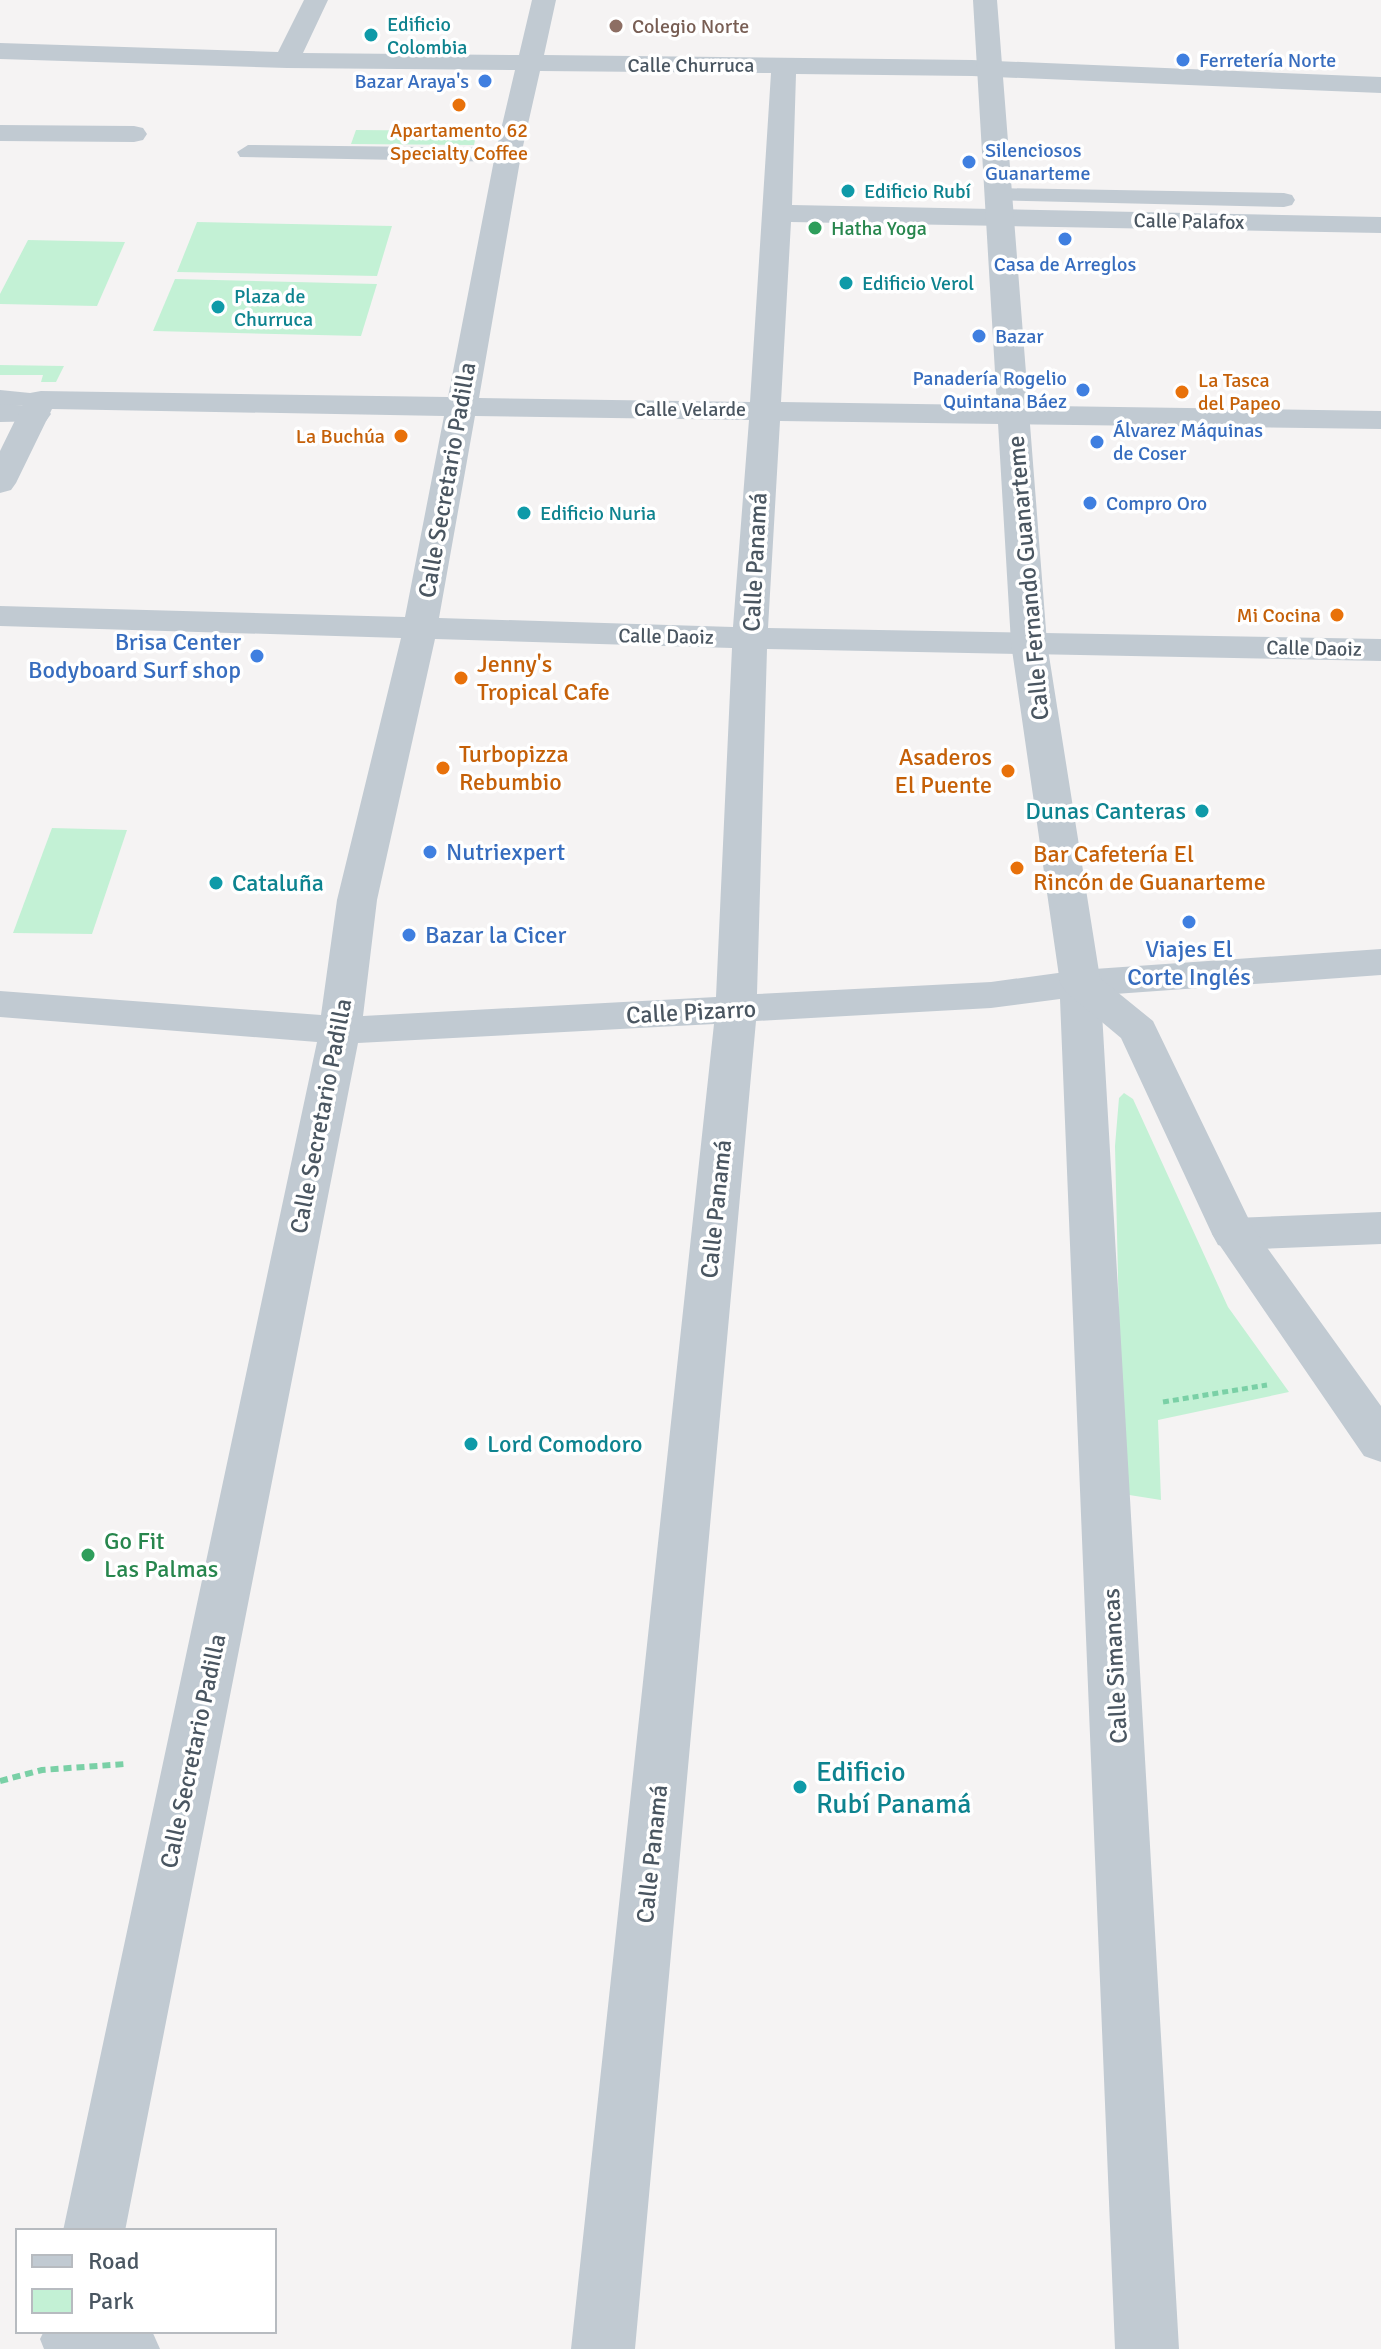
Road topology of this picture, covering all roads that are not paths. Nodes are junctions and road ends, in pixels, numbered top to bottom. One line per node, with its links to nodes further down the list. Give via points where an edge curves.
1 (316, 0): 5 (street)
2 (544, 0): 6 (street, Calle Secretario Padilla)
3 (985, 0): 8 (street, Calle Fernando Guanarteme)
4 (0, 51): 5 (street, Calle Churruca)
5 (287, 60): 6 (street, Calle Churruca)
6 (529, 63): 7 (street, Calle Churruca); 13 (street, Calle Secretario Padilla)
7 (784, 66): 8 (street, Calle Churruca); 16 (street, Calle Panamá)
8 (990, 69): 9 (street, Calle Churruca); 15 (street, Calle Fernando Guanarteme)
9 (1381, 85)
10 (0, 133): 11 (street)
11 (134, 134)
12 (248, 152): 13 (lane)
13 (508, 155): 20 (street, Calle Secretario Padilla)
14 (1284, 200): 15 (lane)
15 (997, 206): 16 (street, Calle Palafox); 17 (street, Calle Palafox); 23 (street, Calle Fernando Guanarteme)
16 (778, 213): 21 (street, Calle Panamá)
17 (1381, 225)
18 (0, 398): 19 (lane, Calle Velarde)
19 (38, 407): 20 (street, Calle Velarde); 22 (street, Calle Velarde); 25 (street)
20 (460, 407): 21 (street, Calle Velarde); 27 (street, Calle Secretario Padilla)
21 (764, 409): 23 (street, Calle Velarde); 28 (street, Calle Panamá)
22 (0, 413)
23 (1013, 415): 24 (street, Calle Velarde); 29 (street, Calle Fernando Guanarteme)
24 (1381, 420)
25 (0, 483)
26 (0, 616): 27 (street, Calle Daoiz)
27 (420, 630): 28 (street, Calle Daoiz); 35 (street, Calle Secretario Padilla, via 357,900)
28 (750, 638): 29 (street, Calle Daoiz); 34 (street, Calle Panamá)
29 (1029, 643): 30 (street, Calle Daoiz); 32 (street, Calle Fernando Guanarteme)
30 (1381, 650)
31 (1381, 962): 32 (street, Calle Pizarro)
32 (1080, 983): 34 (street, Calle Pizarro, via 991,995); 37 (street, via 1138,1031); 41 (street, Calle Simancas)
33 (0, 1004): 35 (street, Calle Pizarro)
34 (736, 1010): 35 (street, Calle Pizarro); 40 (street, Calle Panamá)
35 (340, 1030): 39 (street, Calle Secretario Padilla)
36 (1381, 1228): 37 (street)
37 (1234, 1234): 38 (street)
38 (1381, 1443)
39 (94, 2229)
40 (603, 2349)
41 (1147, 2349)

